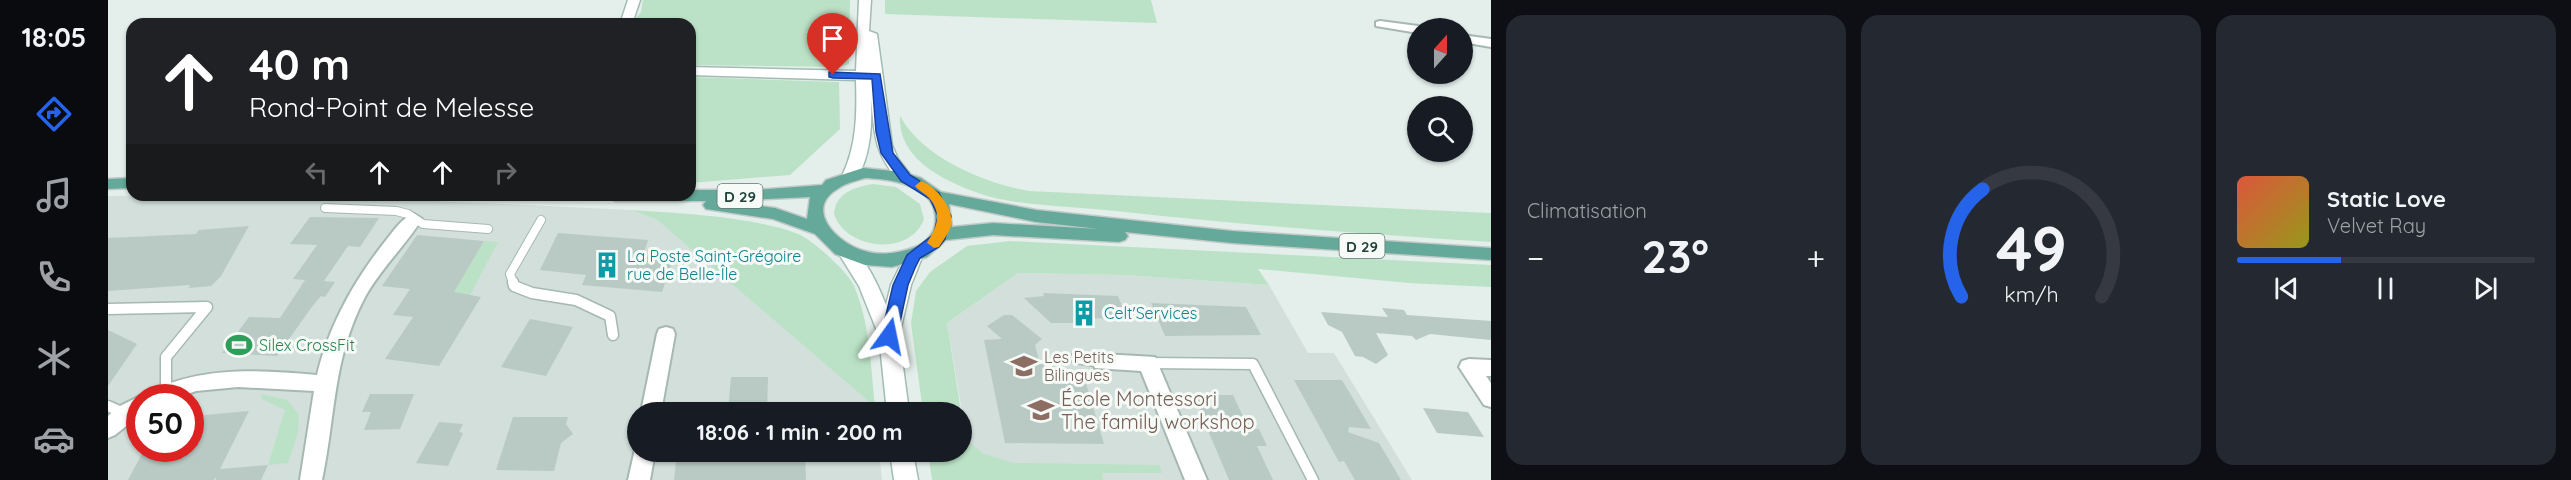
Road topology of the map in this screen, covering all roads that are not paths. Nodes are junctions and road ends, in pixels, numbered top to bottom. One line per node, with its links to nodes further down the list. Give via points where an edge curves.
1 (634, 0): 3 (main road)
2 (865, 4): 9 (main road, via 871,30)
3 (628, 18)
4 (1380, 24): 5 (street)
5 (1407, 28)
6 (1473, 40): 7 (street)
7 (1491, 43)
8 (696, 71): 9 (main road)
9 (869, 76): 10 (main road, via 862,145); 11 (main road, via 884,145)
10 (850, 176): 11 (main road, via 877,173); 14 (main road)
11 (905, 178): 15 (main road)
12 (126, 183): 13 (main road)
13 (108, 184)
14 (824, 190): 16 (main road, D 29); 22 (main road, via 814,208)
15 (935, 196): 23 (main road, via 944,216); 24 (main road, D 29, via 1036,216)
16 (696, 197)
17 (685, 201): 22 (main road, D 29, via 775,214)
18 (326, 208): 19 (lane, via 396,212)
19 (414, 219): 21 (lane, via 423,224); 38 (street, via 385,250 361,289)
20 (541, 220): 30 (lane, via 510,274 514,286 576,300 610,316)
21 (488, 229)
22 (818, 229): 25 (main road)
23 (940, 235): 24 (main road, D 29, via 993,230 1162,238); 26 (main road)
24 (1232, 237): 27 (main road, D 29)
25 (848, 254): 26 (main road, via 881,260); 31 (main road, via 868,284)
26 (914, 255): 31 (main road, via 901,285)
27 (1491, 255)
28 (108, 309): 36 (lane, via 207,307 166,357)
29 (666, 334): 40 (street)
30 (613, 335)
31 (889, 336): 41 (main road)
32 (1076, 358): 33 (lane)
33 (1102, 362): 34 (street)
34 (1148, 363): 49 (street); 50 (lane, via 1253,364)
35 (1491, 369): 39 (street, via 1469,367)
36 (162, 384)
37 (190, 384): 38 (street, via 232,377)
38 (325, 384): 46 (street)
39 (1491, 399)
40 (653, 402)
41 (897, 402)
42 (124, 408): 43 (street)
43 (108, 429)
44 (642, 462): 47 (street)
45 (903, 462): 48 (main road)
46 (311, 480)
47 (639, 480)
48 (906, 480)
49 (1196, 480)
50 (1313, 480)

